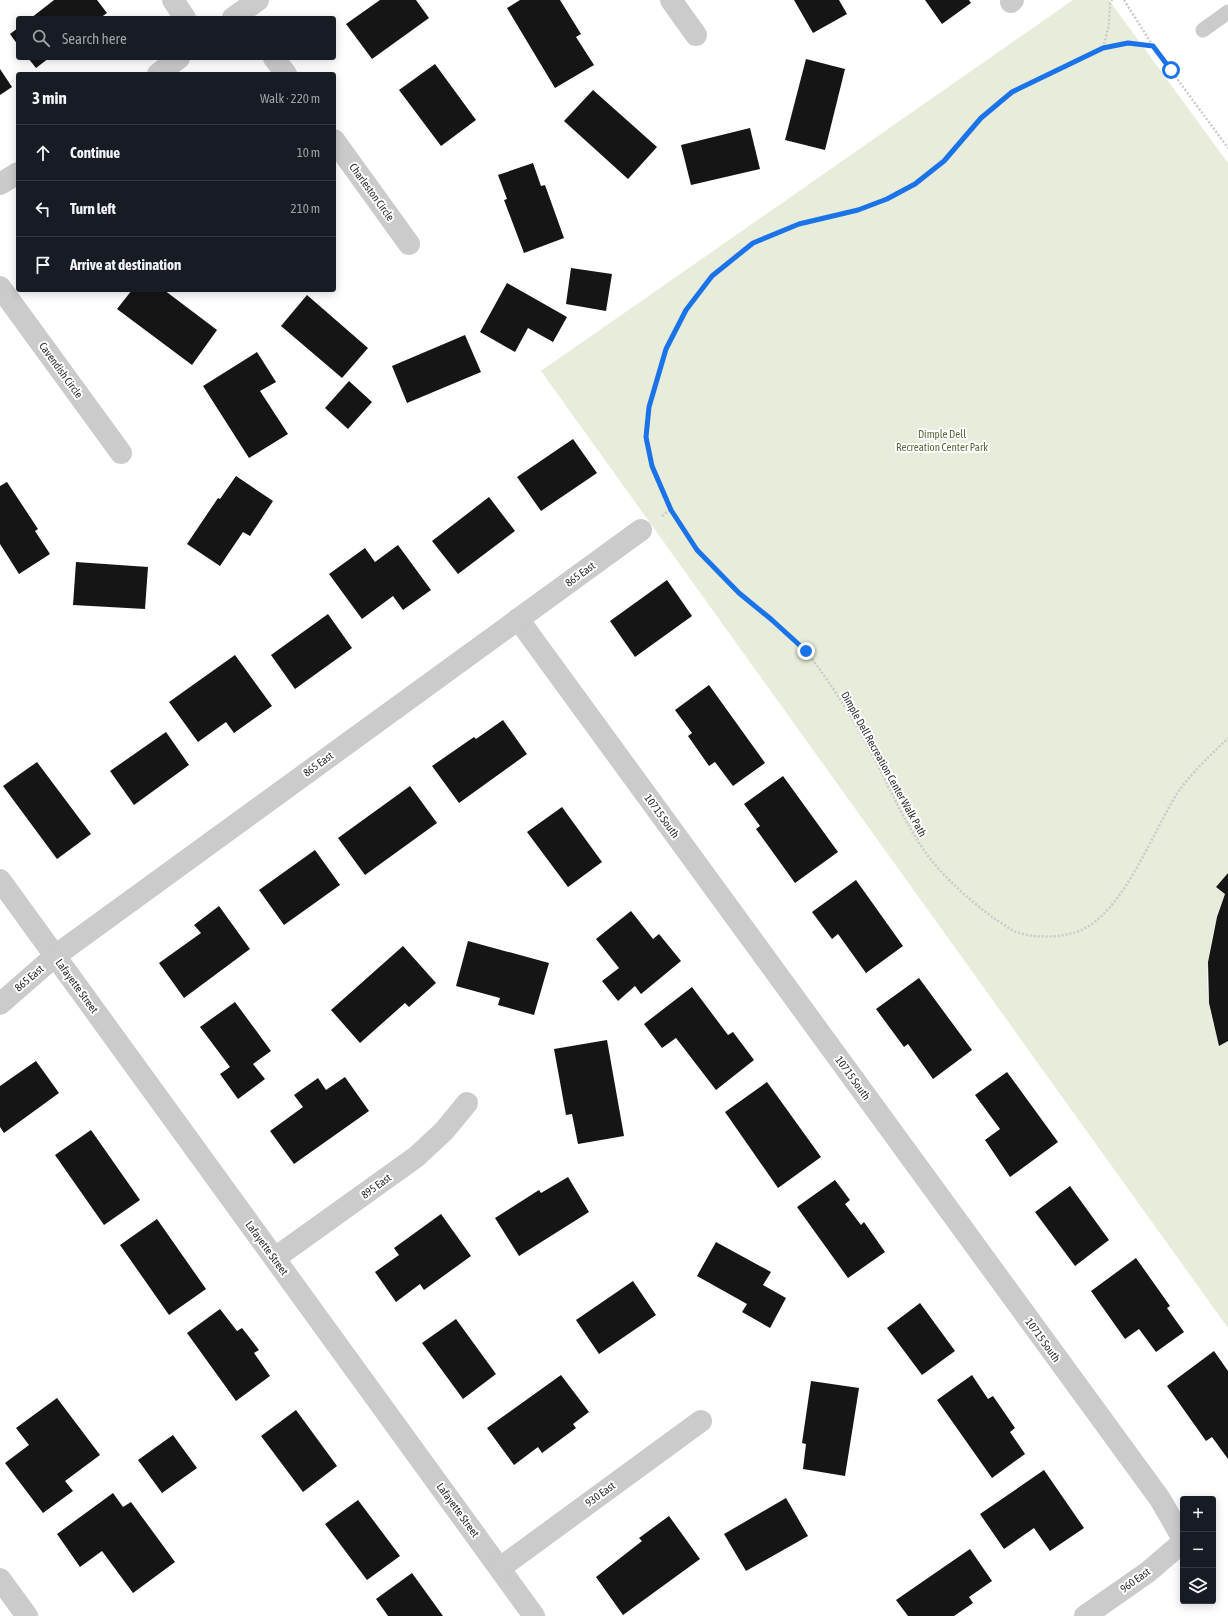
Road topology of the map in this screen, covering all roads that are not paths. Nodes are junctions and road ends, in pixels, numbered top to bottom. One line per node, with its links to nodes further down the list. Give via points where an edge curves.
1 (173, 0): 4 (street)
2 (671, 0): 6 (street)
3 (1228, 12): 5 (lane)
4 (184, 16)
5 (1203, 30)
6 (696, 35)
7 (176, 60): 9 (street)
8 (276, 60): 10 (street)
9 (161, 72)
10 (284, 72)
11 (336, 143): 14 (street, Charleston Circle)
12 (16, 174): 13 (street)
13 (0, 184)
14 (409, 244)
15 (0, 287): 16 (street, Cavendish Circle)
16 (121, 453)
17 (641, 530): 18 (street, 865 East)
18 (518, 619): 20 (street, 865 East); 25 (street, 10715 South, via 1160,1499)
19 (0, 880): 20 (street, Lafayette Street)
20 (55, 956): 21 (street, 865 East); 23 (street, Lafayette Street)
21 (0, 1004)
22 (467, 1103): 23 (street, 895 East, via 444,1131 416,1157)
23 (275, 1258): 27 (street, Lafayette Street)
24 (702, 1421): 27 (street, 930 East)
25 (1180, 1534)
26 (1180, 1545): 31 (street, 960 East, via 1148,1572)
27 (500, 1568): 30 (street, Lafayette Street)
28 (0, 1579): 29 (street)
29 (27, 1616)
30 (534, 1616)
31 (1085, 1616)

